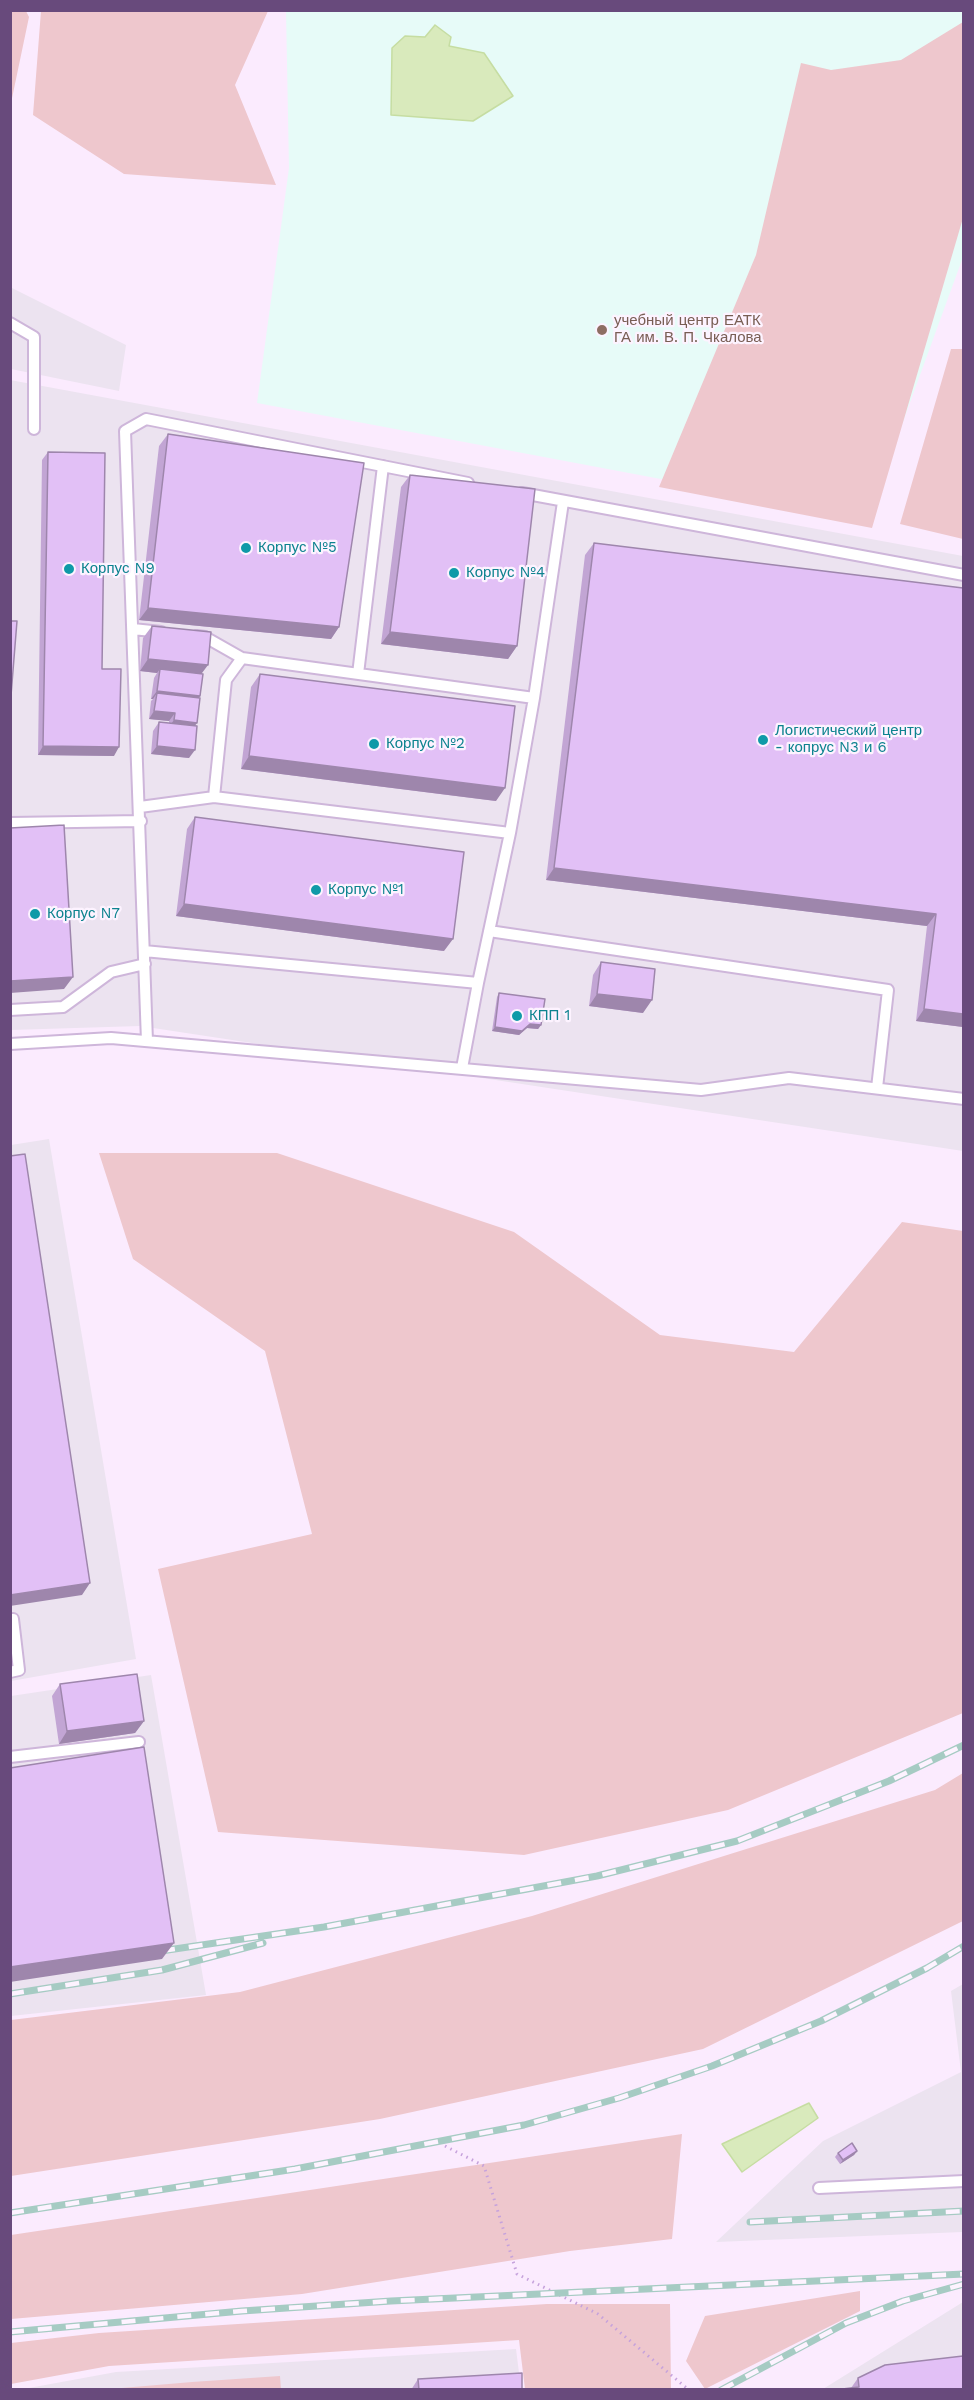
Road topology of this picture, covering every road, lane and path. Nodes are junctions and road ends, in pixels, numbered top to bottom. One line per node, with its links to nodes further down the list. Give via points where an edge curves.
1 (10, 323): 2 (lane, via 34,337)
2 (34, 429)
3 (383, 466): 4 (lane); 8 (lane, via 146,419 125,431); 10 (lane)
4 (484, 486)
5 (507, 490): 6 (lane)
6 (563, 502): 7 (lane); 11 (lane)
7 (963, 575)
8 (133, 629): 9 (lane, via 205,637); 13 (lane)
9 (242, 658): 10 (lane); 12 (lane, via 226,680)
10 (358, 674): 11 (lane)
11 (534, 698): 16 (lane)
12 (214, 797): 13 (lane); 16 (lane)
13 (140, 807): 14 (lane)
14 (141, 821): 15 (lane); 18 (lane)
15 (10, 823)
16 (510, 833): 17 (lane)
17 (489, 931): 20 (lane); 25 (lane, via 888,990)
18 (144, 951): 19 (lane); 20 (lane)
19 (145, 964): 21 (lane, via 111,972 63,1007); 22 (lane)
20 (478, 983): 24 (lane)
21 (10, 1010)
22 (147, 1041): 23 (lane, via 111,1038); 24 (lane)
23 (10, 1044)
24 (462, 1068): 25 (lane, via 701,1090 789,1078)
25 (877, 1088): 26 (lane)
26 (963, 1099)
27 (10, 1619): 28 (lane, via 19,1670)
28 (10, 1672)
29 (139, 1742): 30 (lane)
30 (10, 1757)
31 (445, 2146): 34 (path, via 484,2166 518,2274 598,2314)
32 (963, 2181): 33 (lane)
33 (819, 2188)
34 (689, 2390)

